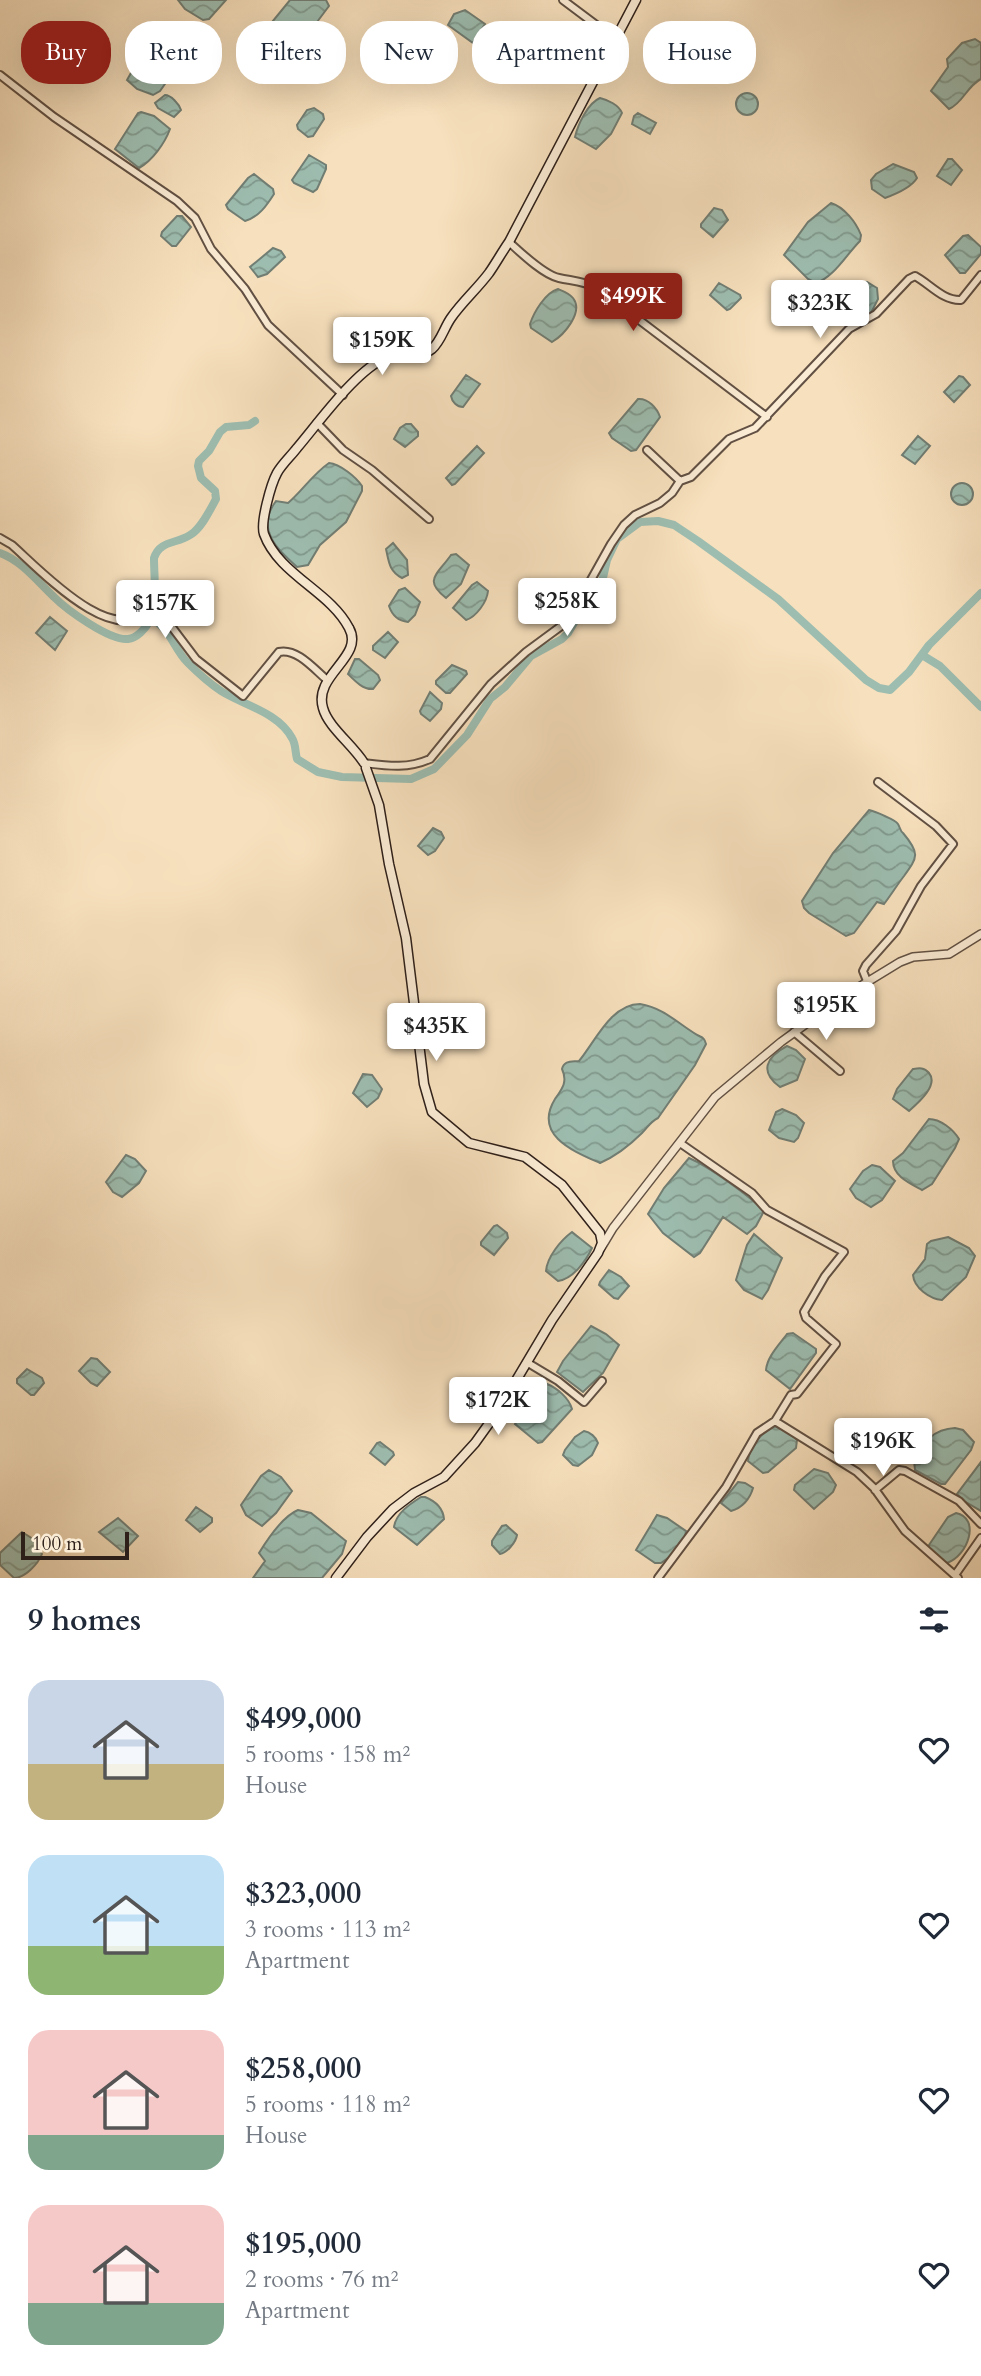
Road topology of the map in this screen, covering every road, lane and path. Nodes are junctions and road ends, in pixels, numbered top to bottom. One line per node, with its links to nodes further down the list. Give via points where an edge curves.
1 (563, 0): 3 (street)
2 (636, 0): 4 (main road)
3 (591, 21)
4 (625, 21)
5 (0, 75): 9 (street, via 177,201 195,218 211,249 246,289 268,325)
6 (592, 84): 7 (main road)
7 (509, 242): 9 (main road, via 448,321 434,347 422,355 381,360); 10 (street, via 558,278 597,288)
8 (981, 275): 10 (street, via 961,300 955,301 915,276 909,279 877,314 849,328)
9 (343, 395): 11 (main road)
10 (767, 417): 13 (street, via 755,428 729,439 691,477)
11 (317, 424): 14 (street); 16 (main road, via 276,474 262,527 271,547 342,617 354,638)
12 (647, 450): 13 (street)
13 (680, 481): 17 (street, via 660,503 624,525 568,621 491,684 430,760 396,767)
14 (429, 519)
15 (0, 538): 16 (street, via 103,618 127,622 144,614 149,605 162,614 196,659 243,696 285,650)
16 (327, 680): 17 (main road, via 322,708)
17 (365, 766): 24 (main road, via 406,938 424,1084 432,1112 469,1143 525,1157 562,1185 597,1227)
18 (878, 782): 20 (street, via 936,825 953,844 921,886 896,931 866,965)
19 (981, 934): 20 (street, via 955,952 907,958)
20 (867, 981): 21 (street)
21 (794, 1032): 22 (street); 23 (street, via 720,1092)
22 (840, 1071)
23 (680, 1143): 24 (street); 27 (street, via 752,1193 767,1210 844,1252 804,1312 836,1344)
24 (601, 1248): 25 (main road)
25 (528, 1363): 26 (street, via 584,1402); 32 (main road, via 494,1418 449,1472 393,1510)
26 (602, 1381)
27 (775, 1421): 28 (street, via 857,1472); 33 (street, via 757,1433 726,1487)
28 (875, 1490): 29 (street, via 899,1470 905,1471 959,1501); 31 (street, via 905,1531)
29 (981, 1524)
30 (981, 1538): 31 (street)
31 (956, 1576)
32 (335, 1578)
33 (658, 1578)

